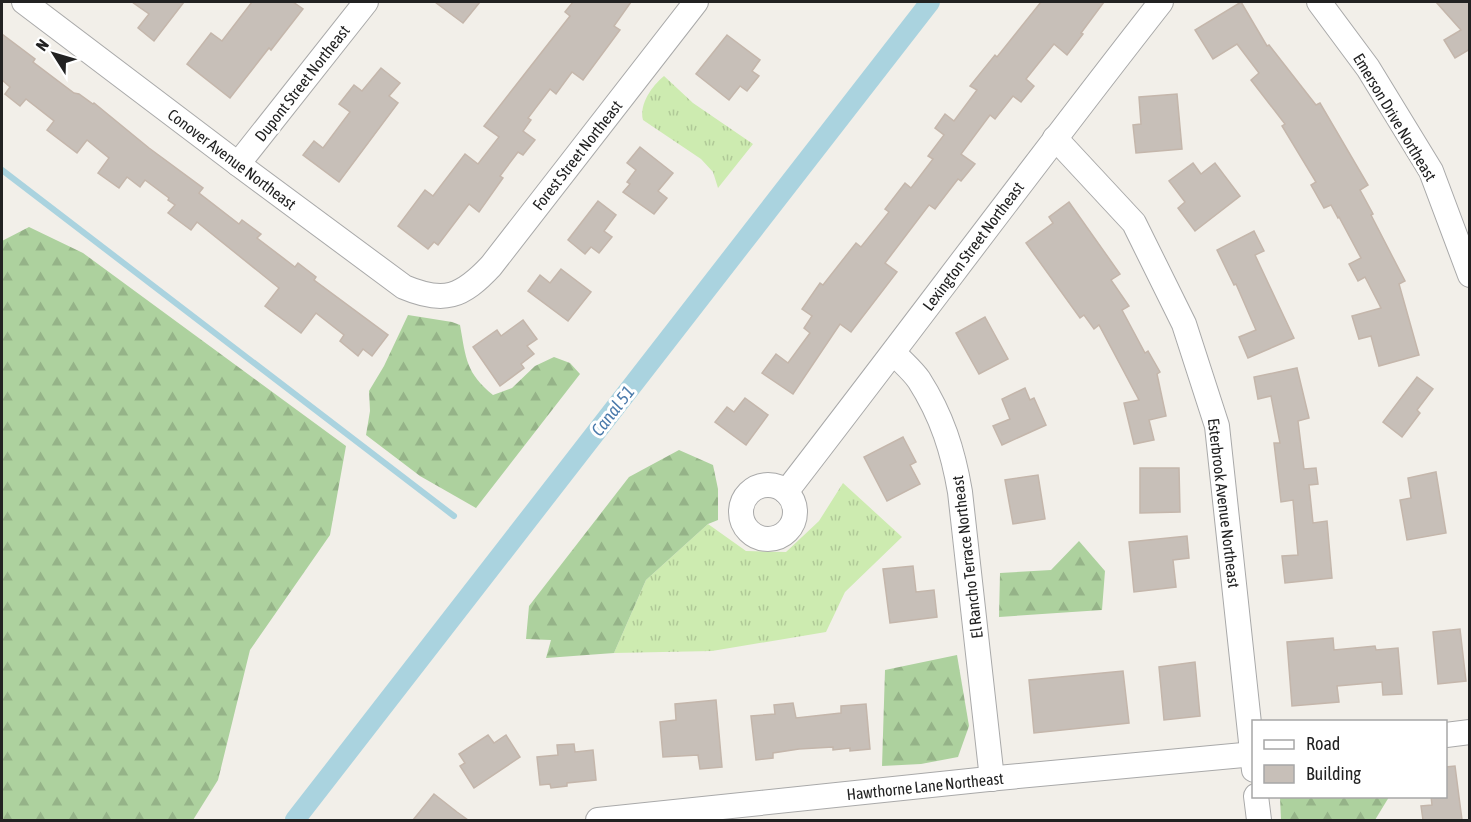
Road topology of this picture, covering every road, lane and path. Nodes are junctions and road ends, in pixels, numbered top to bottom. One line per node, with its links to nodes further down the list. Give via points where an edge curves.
1 (24, 2): 7 (street, Conover Avenue Northeast)
2 (366, 2): 7 (street, Dupont Street Northeast)
3 (696, 2): 9 (street, Forest Street Northeast, via 491,266 477,281)
4 (1161, 2): 6 (street, Lexington Street Northeast)
5 (1318, 2): 8 (street, Emerson Drive Northeast, via 1368,68 1431,171)
6 (1054, 138): 10 (street, Lexington Street Northeast); 14 (street, Esterbrook Avenue Northeast, via 1134,223 1184,324 1217,426)
7 (238, 164): 9 (street, Conover Avenue Northeast, via 404,287 433,297)
8 (1470, 275)
9 (448, 296)
10 (894, 353): 11 (street, Lexington Street Northeast); 16 (street, El Rancho Terrace Northeast, via 918,379 953,452)
11 (786, 492)
12 (1470, 732): 13 (street)
13 (1447, 735)
14 (1252, 750)
15 (1252, 759): 16 (street, Hawthorne Lane Northeast)
16 (992, 779): 18 (street, Hawthorne Lane Northeast)
17 (1256, 798): 19 (street)
18 (598, 820)
19 (1259, 820)

